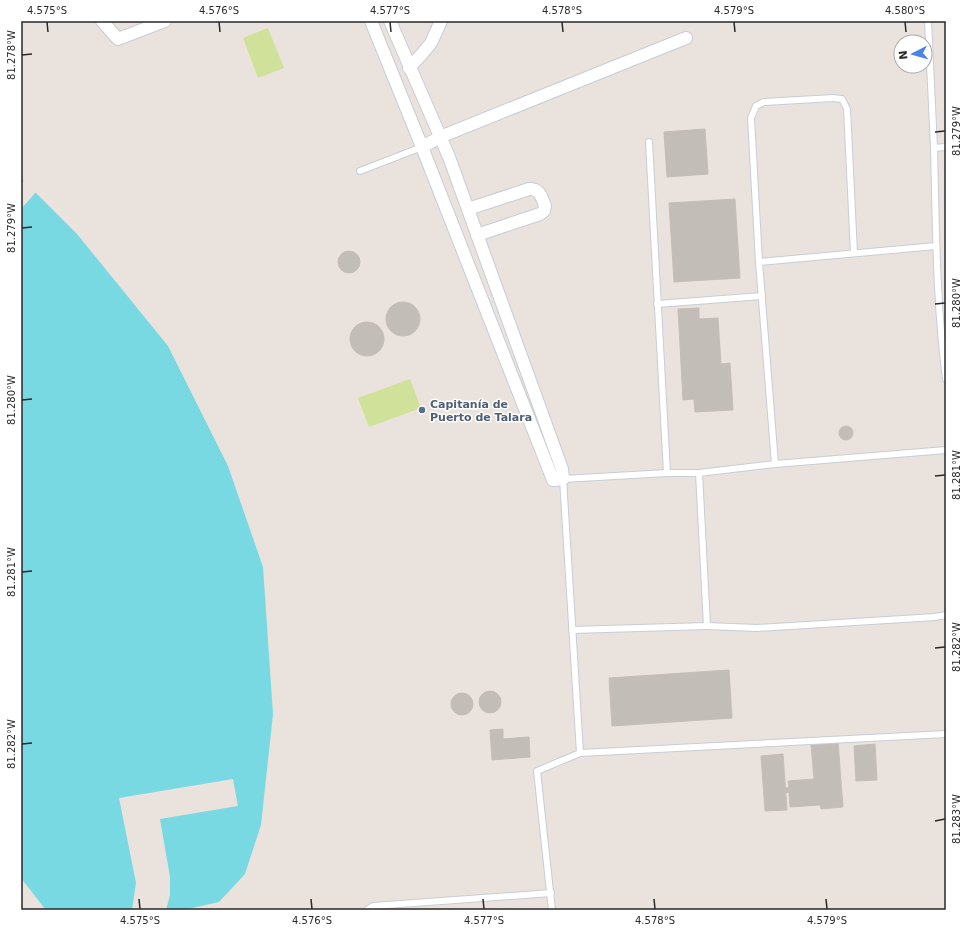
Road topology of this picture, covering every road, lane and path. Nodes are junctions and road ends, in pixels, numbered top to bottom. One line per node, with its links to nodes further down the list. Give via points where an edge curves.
1 (102, 21): 2 (street, via 118,39)
2 (165, 21)
3 (371, 21): 11 (street)
4 (390, 21): 8 (street)
5 (441, 21): 8 (street, via 431,43)
6 (928, 21): 13 (lane)
7 (686, 38): 9 (street)
8 (410, 68): 9 (street)
9 (440, 137): 11 (street); 15 (street)
10 (649, 142): 21 (lane)
11 (422, 147): 14 (lane); 28 (street)
12 (946, 147): 13 (lane)
13 (934, 148): 17 (lane)
14 (360, 171)
15 (468, 210): 16 (street); 16 (street, via 534,188 545,206 544,212 540,214)
16 (477, 235): 28 (street, via 562,469)
17 (936, 246): 18 (lane); 22 (lane)
18 (854, 253): 19 (lane); 19 (lane, via 847,109 842,99 764,102 756,106 751,118)
19 (759, 262): 20 (lane)
20 (762, 296): 21 (lane); 25 (lane)
21 (657, 304): 26 (lane)
22 (945, 359): 23 (lane)
23 (946, 379)
24 (946, 450): 25 (lane)
25 (776, 464): 27 (lane)
26 (667, 473): 27 (lane); 28 (lane)
27 (699, 473): 30 (lane)
28 (558, 479): 31 (lane)
29 (946, 615): 30 (lane, via 756,628)
30 (707, 626): 31 (lane)
31 (572, 630): 33 (lane)
32 (946, 734): 33 (lane)
33 (580, 753): 34 (lane, via 537,771)
34 (550, 893): 35 (lane, via 373,906); 36 (lane)
35 (366, 910)
36 (552, 910)

